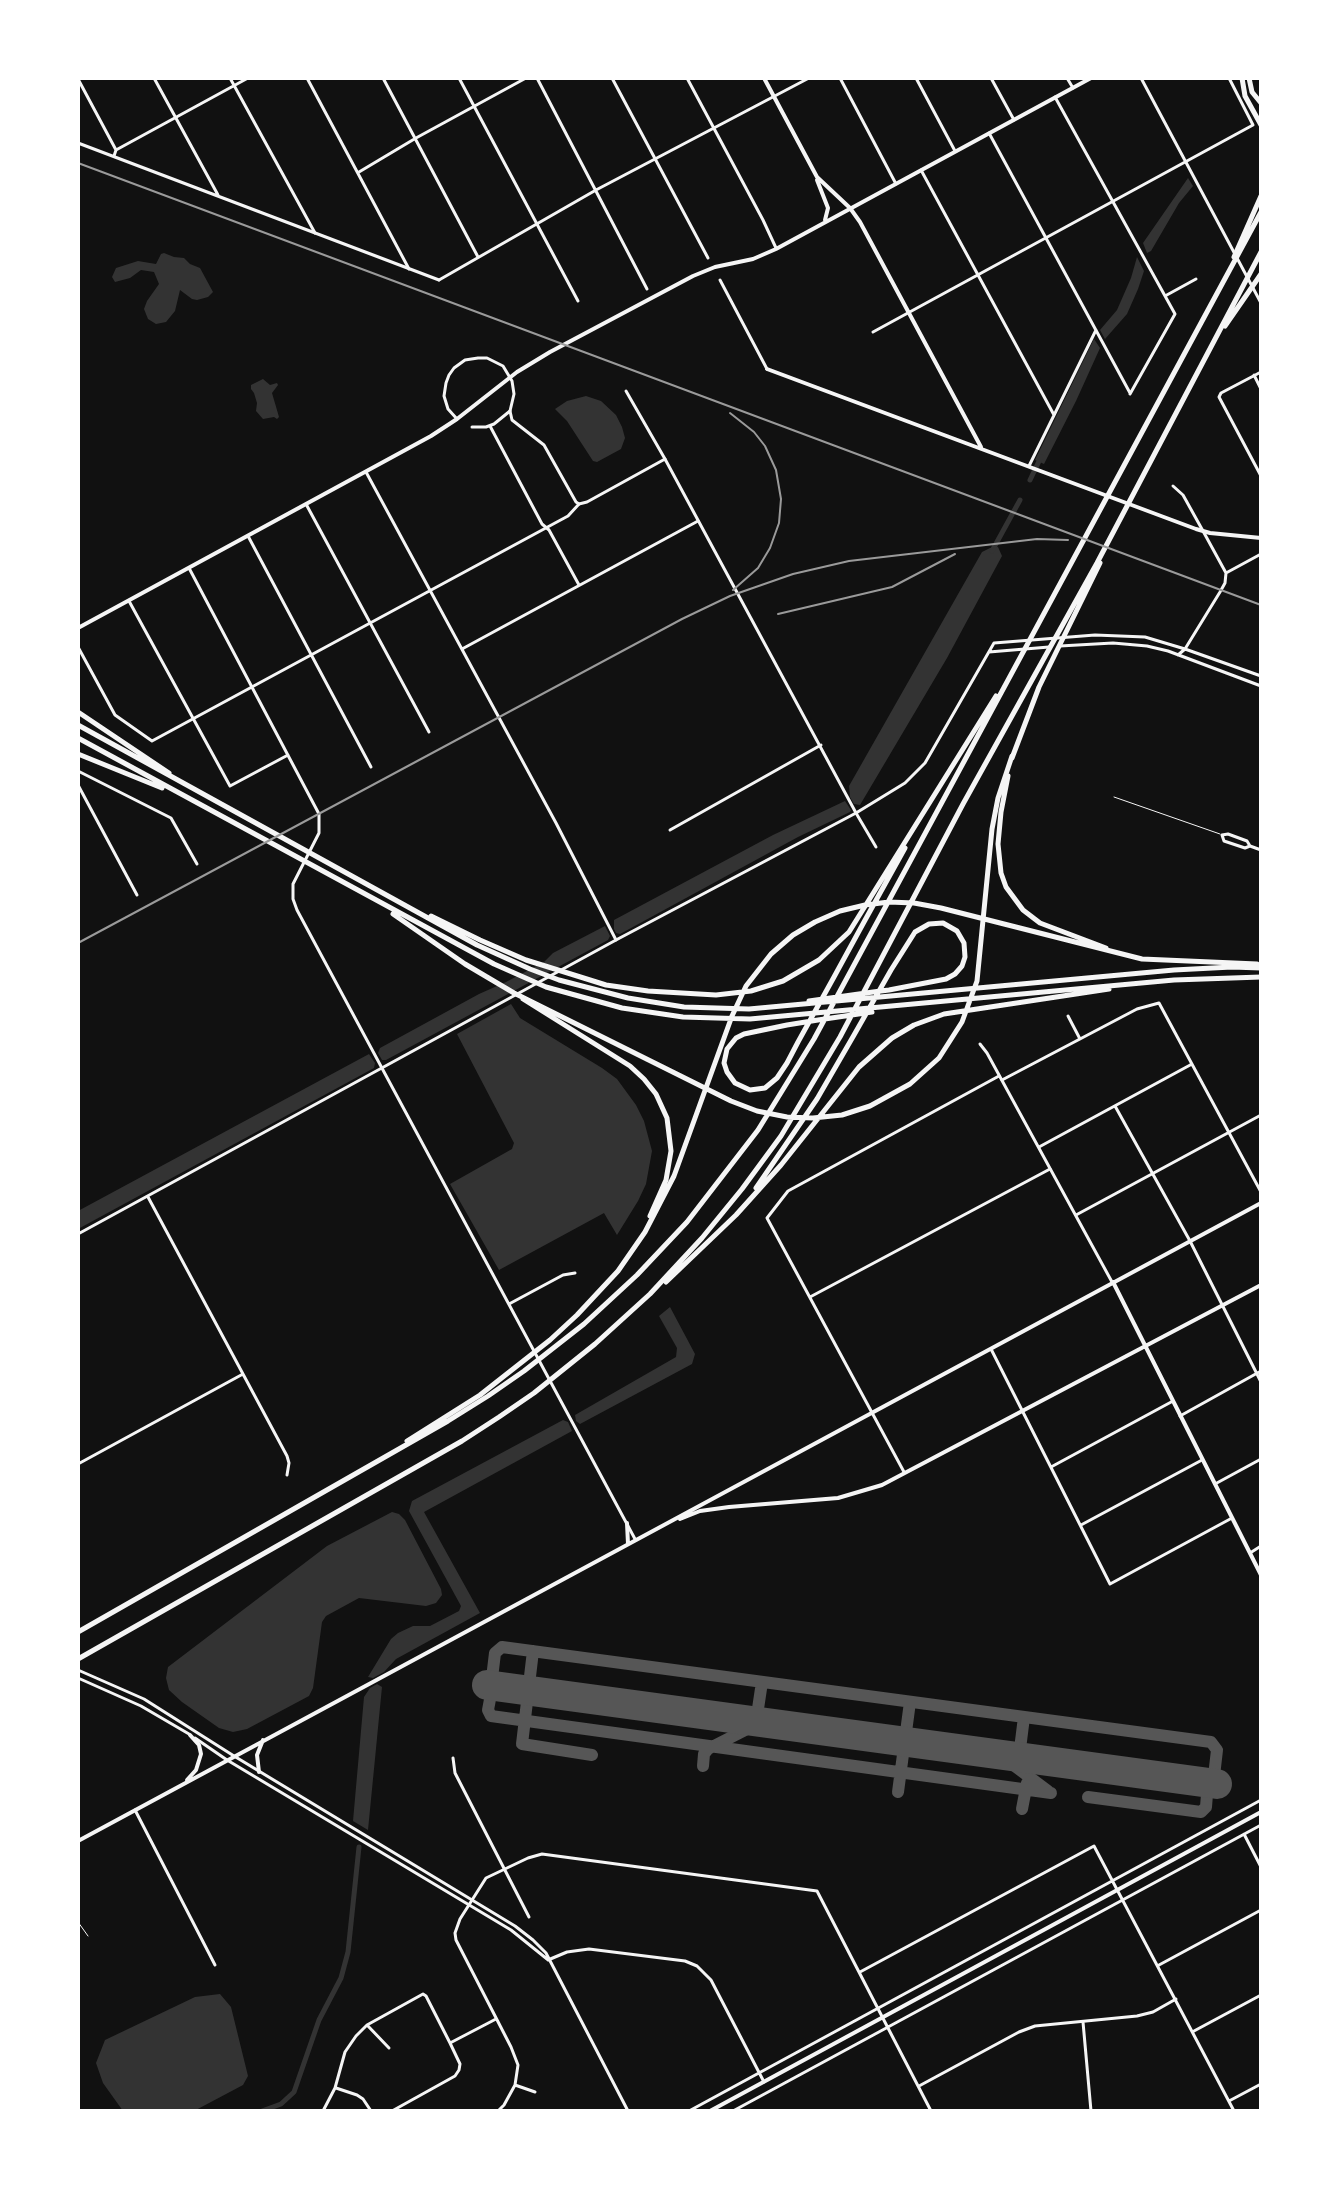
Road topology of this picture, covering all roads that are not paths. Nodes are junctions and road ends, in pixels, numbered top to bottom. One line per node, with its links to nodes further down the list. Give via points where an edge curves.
1 (154, 78): 29 (street)
2 (230, 78): 23 (street)
3 (248, 78): 23 (street)
4 (307, 78): 42 (street)
5 (383, 78): 34 (street)
6 (459, 78): 28 (street)
7 (526, 78): 28 (street)
8 (537, 78): 45 (street)
9 (612, 78): 39 (street)
10 (687, 78): 32 (street)
11 (764, 78): 25 (main road)
12 (809, 78): 25 (street)
13 (840, 78): 44 (street)
14 (916, 78): 37 (street)
15 (991, 78): 30 (street)
16 (1067, 78): 24 (street)
17 (1091, 78): 24 (main road)
18 (1141, 78): 40 (street)
19 (1229, 78): 40 (street, via 1253,125)
20 (1242, 78): 31 (highway)
21 (1249, 78): 27 (highway)
22 (78, 79): 36 (street)
23 (234, 86): 29 (street); 53 (street)
24 (1073, 88): 26 (main road)
25 (773, 96): 32 (street); 43 (main road)
26 (1055, 97): 30 (main road); 48 (street)
27 (1261, 103)
28 (474, 107): 34 (street); 52 (street)
29 (176, 118): 36 (street); 46 (street)
30 (1014, 120): 33 (main road)
31 (1261, 125)
32 (714, 127): 39 (street); 56 (street)
33 (989, 133): 37 (main road); 54 (street)
34 (416, 138): 42 (street); 58 (street)
35 (78, 143): 38 (street)
36 (116, 150): 38 (street)
37 (955, 151): 41 (main road)
38 (114, 157): 46 (street)
39 (654, 159): 45 (street); 59 (street)
40 (1186, 162): 48 (street); 68 (street)
41 (921, 170): 44 (main road); 62 (street)
42 (357, 173): 60 (street)
43 (815, 173): 49 (main road); 51 (main road, via 828,209)
44 (896, 184): 49 (main road)
45 (596, 190): 52 (street); 65 (street)
46 (218, 195): 53 (street)
47 (1261, 196): 55 (highway)
48 (1114, 201): 54 (street); 66 (street)
49 (850, 208): 51 (main road); 69 (main road)
50 (1261, 212): 55 (highway)
51 (824, 222): 56 (main road)
52 (537, 223): 58 (street); 67 (street)
53 (315, 233): 60 (street)
54 (1046, 237): 62 (street); 71 (street)
55 (1243, 238): 114 (highway)
56 (776, 249): 80 (main road, via 700,273 608,321 533,362)
57 (1261, 252): 72 (highway)
58 (478, 257): 60 (street, via 439,280)
59 (708, 258)
60 (409, 269)
61 (1261, 274): 72 (highway)
62 (978, 275): 69 (street); 79 (street)
63 (1196, 279): 66 (street)
64 (720, 280): 73 (street)
65 (647, 289)
66 (1165, 296): 71 (street, via 1175,314 1130,394)
67 (578, 301)
68 (1261, 303)
69 (909, 312): 70 (street); 83 (main road)
70 (873, 332)
71 (1097, 332): 79 (street)
72 (1215, 339): 97 (highway)
73 (767, 369): 83 (main road)
74 (1261, 372): 75 (street)
75 (1254, 375): 76 (street); 87 (street, via 1219,396)
76 (1261, 389)
77 (626, 391): 84 (street)
78 (510, 411): 80 (street, via 514,390 509,373 491,360 474,358 454,368 446,383 446,405); 81 (street); 90 (street, via 516,424 544,445)
79 (1054, 415): 85 (street)
80 (457, 419): 86 (main road)
81 (490, 426): 82 (street); 92 (street)
82 (472, 427)
83 (982, 449): 85 (main road)
84 (665, 459): 90 (street); 91 (street)
85 (1029, 466): 93 (main road)
86 (366, 472): 89 (main road); 101 (street)
87 (1261, 476)
88 (1173, 486): 93 (street)
89 (306, 504): 94 (main road); 103 (street)
90 (579, 504): 92 (street)
91 (698, 521): 100 (street); 123 (street)
92 (546, 528): 100 (street); 101 (street)
93 (1203, 531): 95 (main road); 99 (street)
94 (248, 536): 98 (main road); 111 (street)
95 (1261, 538)
96 (1261, 554): 99 (street)
97 (1098, 563): 126 (highway); 178 (highway, via 805,1098 702,1238)
98 (189, 568): 102 (main road); 117 (street)
99 (1226, 573): 109 (street, via 1223,587)
100 (579, 585): 108 (street)
101 (429, 592): 103 (street); 108 (street)
102 (129, 601): 104 (main road); 119 (street)
103 (370, 623): 111 (street); 121 (street)
104 (78, 628)
105 (1095, 635): 106 (street); 109 (street, via 1145,637); 110 (street, via 994,643)
106 (1095, 644): 110 (street); 112 (street, via 1134,644)
107 (78, 647): 119 (street, via 115,715 152,741)
108 (461, 649): 144 (street)
109 (1185, 649): 112 (street); 113 (street); 115 (street)
110 (989, 652): 133 (street, via 925,763 911,778)
111 (311, 655): 117 (street); 127 (street)
112 (1177, 655): 113 (street)
113 (1184, 658): 116 (street)
114 (1019, 661): 141 (highway); 195 (highway, via 814,1039 712,1192 610,1301 554,1348 448,1421)
115 (1261, 676)
116 (1261, 686)
117 (253, 687): 119 (street); 125 (street)
118 (78, 712): 130 (highway)
119 (193, 719): 125 (street, via 230,786)
120 (78, 725): 130 (highway)
121 (429, 732)
122 (78, 738): 132 (highway)
123 (821, 745): 133 (street); 134 (street)
124 (78, 754): 132 (highway)
125 (288, 755): 156 (street, via 320,825 296,875 294,904)
126 (1012, 756): 145 (highway, via 998,844 1006,887 1040,923); 150 (highway, via 992,829 971,1001 957,1032 931,1066 885,1100 842,1115 813,1118 757,1111)
127 (371, 767)
128 (78, 771): 139 (street, via 171,818)
129 (78, 785): 142 (street)
130 (203, 796): 140 (highway)
131 (1114, 797): 135 (lane)
132 (187, 798): 143 (highway)
133 (855, 811): 137 (street); 144 (street)
134 (670, 830)
135 (1222, 835): 136 (street); 136 (street, via 1224,841)
136 (1250, 846): 138 (street)
137 (876, 847)
138 (1261, 850)
139 (197, 864)
140 (351, 875): 141 (highway, via 526,960 606,985 716,995 783,981 812,965 841,941); 151 (highway, via 477,945 559,980 654,1003)
141 (882, 884): 149 (highway, via 864,922 834,977 798,1042 777,1078 765,1088 750,1090 727,1072 727,1049 749,1032)
142 (137, 895)
143 (379, 903): 149 (highway, via 516,975 622,1008 714,1019); 150 (highway)
144 (615, 938): 156 (street)
145 (1130, 956): 146 (highway); 174 (highway, via 914,903 854,907 815,922 781,944 746,986 674,1176 636,1245)
146 (1261, 966): 151 (highway)
147 (1261, 977): 148 (highway)
148 (1174, 980): 149 (highway); 167 (highway, via 944,1014 903,1031 859,1067)
149 (938, 1003)
150 (534, 1005): 174 (highway, via 636,1071 656,1094 667,1118 671,1151 662,1189 641,1232)
151 (749, 1009): 167 (highway, via 889,990 946,979 962,966 964,943 948,925 934,923 911,937 891,970 854,1035 817,1099)
152 (1068, 1016): 153 (street)
153 (1080, 1039): 155 (street, via 1159,1003); 157 (street)
154 (980, 1044): 157 (street)
155 (1192, 1064): 158 (street); 160 (street)
156 (382, 1069): 165 (street); 176 (street)
157 (1001, 1078): 161 (street); 175 (street, via 788,1191 767,1218)
158 (1115, 1106): 161 (street); 163 (street)
159 (1261, 1115): 160 (street)
160 (1229, 1132): 163 (street); 164 (street)
161 (1039, 1147): 162 (street)
162 (1050, 1169): 168 (street); 175 (street)
163 (1153, 1173): 168 (street); 170 (street)
164 (1261, 1192)
165 (148, 1197): 169 (street); 182 (street)
166 (1261, 1203): 170 (main road)
167 (736, 1215): 178 (highway)
168 (1076, 1215): 172 (street)
169 (78, 1234)
170 (1190, 1241): 172 (main road); 177 (street)
171 (575, 1273): 176 (street)
172 (1113, 1282): 179 (main road); 180 (main road)
173 (1261, 1285): 177 (main road)
174 (601, 1290): 195 (highway, via 550,1340 460,1408)
175 (809, 1297): 186 (street)
176 (509, 1304): 198 (street)
177 (1222, 1305): 179 (main road); 181 (street)
178 (623, 1319): 206 (highway, via 534,1393 462,1441)
179 (1144, 1345): 184 (main road); 185 (main road)
180 (991, 1349): 185 (street); 186 (main road)
181 (1259, 1372): 183 (street); 187 (street)
182 (243, 1374): 190 (street); 193 (street, via 287,1456)
183 (1261, 1382)
184 (1173, 1401): 187 (main road); 191 (street)
185 (1022, 1411): 191 (street); 192 (main road)
186 (872, 1413): 192 (street); 197 (main road)
187 (1180, 1416): 189 (main road)
188 (1261, 1459): 194 (street)
189 (1202, 1460): 194 (main road); 199 (street)
190 (78, 1464)
191 (1051, 1467): 199 (street)
192 (905, 1474): 197 (main road, via 838,1498 700,1511)
193 (287, 1475)
194 (1215, 1484): 196 (main road)
195 (317, 1496): 205 (highway)
196 (1232, 1518): 199 (street, via 1110,1584); 203 (main road)
197 (670, 1522): 200 (main road)
198 (627, 1523): 200 (street); 201 (main road)
199 (1081, 1525)
200 (636, 1540): 201 (main road)
201 (628, 1544): 210 (main road)
202 (1261, 1546): 203 (street)
203 (1250, 1553): 204 (main road)
204 (1261, 1575)
205 (78, 1632)
206 (78, 1659)
207 (78, 1670): 211 (street, via 144,1699)
208 (78, 1678): 209 (street)
209 (190, 1735): 213 (street); 215 (main road, via 201,1754)
210 (263, 1740): 211 (main road); 214 (main road, via 257,1755)
211 (234, 1756): 213 (main road); 214 (street)
212 (453, 1758): 223 (street, via 455,1773)
213 (227, 1760): 215 (main road); 227 (street)
214 (259, 1772): 227 (street)
215 (183, 1784): 217 (main road)
216 (1261, 1800): 224 (street)
217 (135, 1810): 221 (main road); 233 (street)
218 (1261, 1812): 225 (main road)
219 (1261, 1825): 220 (street)
220 (1244, 1834): 222 (street); 226 (street)
221 (78, 1841)
222 (1261, 1867)
223 (505, 1869): 227 (street, via 486,1878); 229 (street); 235 (street, via 546,1854 817,1891)
224 (1113, 1881): 225 (street); 235 (street, via 1094,1846); 238 (street)
225 (1118, 1889): 226 (street); 239 (main road)
226 (1123, 1898): 234 (street); 243 (street)
227 (471, 1902): 232 (street); 240 (street, via 456,1940)
228 (1261, 1910): 234 (street)
229 (529, 1917)
230 (78, 1922): 231 (lane)
231 (88, 1936)
232 (548, 1960): 247 (street, via 589,1949 697,1966 711,1980); 259 (street)
233 (215, 1965)
234 (1158, 1965): 237 (street)
235 (860, 1972): 238 (street)
236 (1261, 1995): 244 (street)
237 (1176, 1999): 241 (street, via 1137,2016); 244 (street)
238 (878, 2008): 239 (street); 247 (street)
239 (883, 2017): 243 (street); 248 (main road)
240 (496, 2019): 245 (street); 250 (street, via 518,2065)
241 (1083, 2022): 251 (street, via 1019,2032); 264 (street)
242 (367, 2025): 245 (street, via 426,1996); 246 (street); 252 (street, via 345,2052)
243 (888, 2027): 251 (street); 262 (street)
244 (1193, 2031): 254 (street)
245 (450, 2043): 257 (street, via 460,2064 455,2076)
246 (389, 2048)
247 (759, 2073): 248 (street); 260 (street)
248 (764, 2082): 261 (main road)
249 (1261, 2084): 254 (street)
250 (515, 2085): 253 (street); 258 (street)
251 (918, 2086): 263 (street)
252 (335, 2088): 255 (street); 256 (street, via 357,2095)
253 (535, 2092)
254 (1229, 2101): 265 (street)
255 (323, 2111)
256 (371, 2111)
257 (392, 2111)
258 (498, 2111)
259 (628, 2111)
260 (689, 2111)
261 (710, 2111)
262 (733, 2111)
263 (931, 2111)
264 (1091, 2111)
265 (1234, 2111)

